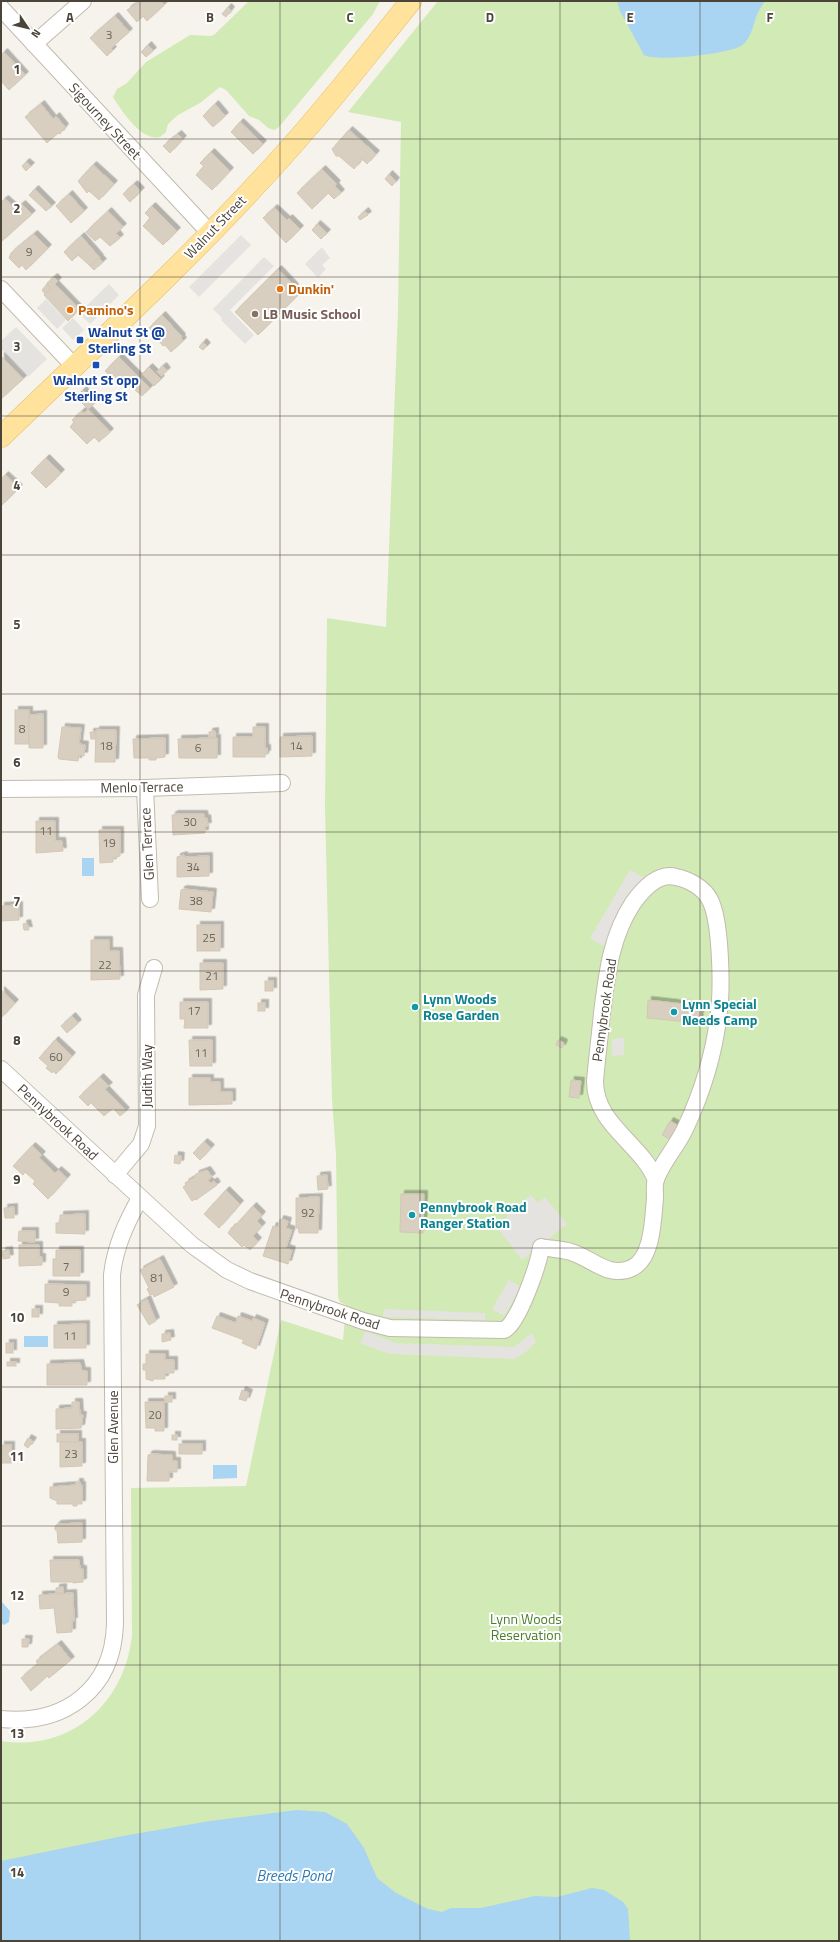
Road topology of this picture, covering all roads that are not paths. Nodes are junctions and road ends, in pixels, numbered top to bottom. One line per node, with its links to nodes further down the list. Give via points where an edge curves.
1 (83, 1): 4 (street)
2 (411, 1): 5 (main road, Walnut Street, via 296,141)
3 (1, 8): 4 (street, Sigourney Street)
4 (34, 44): 5 (street, Sigourney Street)
5 (210, 233): 7 (main road, Walnut Street)
6 (1, 289): 7 (street)
7 (74, 366): 8 (main road, Walnut Street)
8 (1, 437)
9 (282, 783): 10 (street, Menlo Terrace)
10 (145, 788): 11 (street, Menlo Terrace); 12 (street, Glen Terrace)
11 (1, 789)
12 (150, 899)
13 (154, 968): 15 (street, Judith Way, via 146,995 147,1126 141,1144)
14 (1, 1069): 15 (street, Pennybrook Road)
15 (115, 1175): 17 (street, Pennybrook Road)
16 (656, 1180): 16 (street, Pennybrook Road, via 685,1129 695,1103 710,1057 719,1011 719,965 714,910 702,890 674,876 660,878 647,886 633,903 616,938 606,981 595,1081 596,1096 601,1109 643,1158); 17 (street, Pennybrook Road, via 653,1225 647,1249 638,1264 630,1269 614,1271 570,1251 541,1247 528,1291 513,1323 508,1329 501,1331 390,1328 363,1322 281,1294 240,1277 214,1261 192,1245)
17 (140, 1198): 18 (street, Glen Avenue, via 122,1235 112,1275 115,1624 109,1660 87,1693 64,1709 29,1720)
18 (1, 1719)

